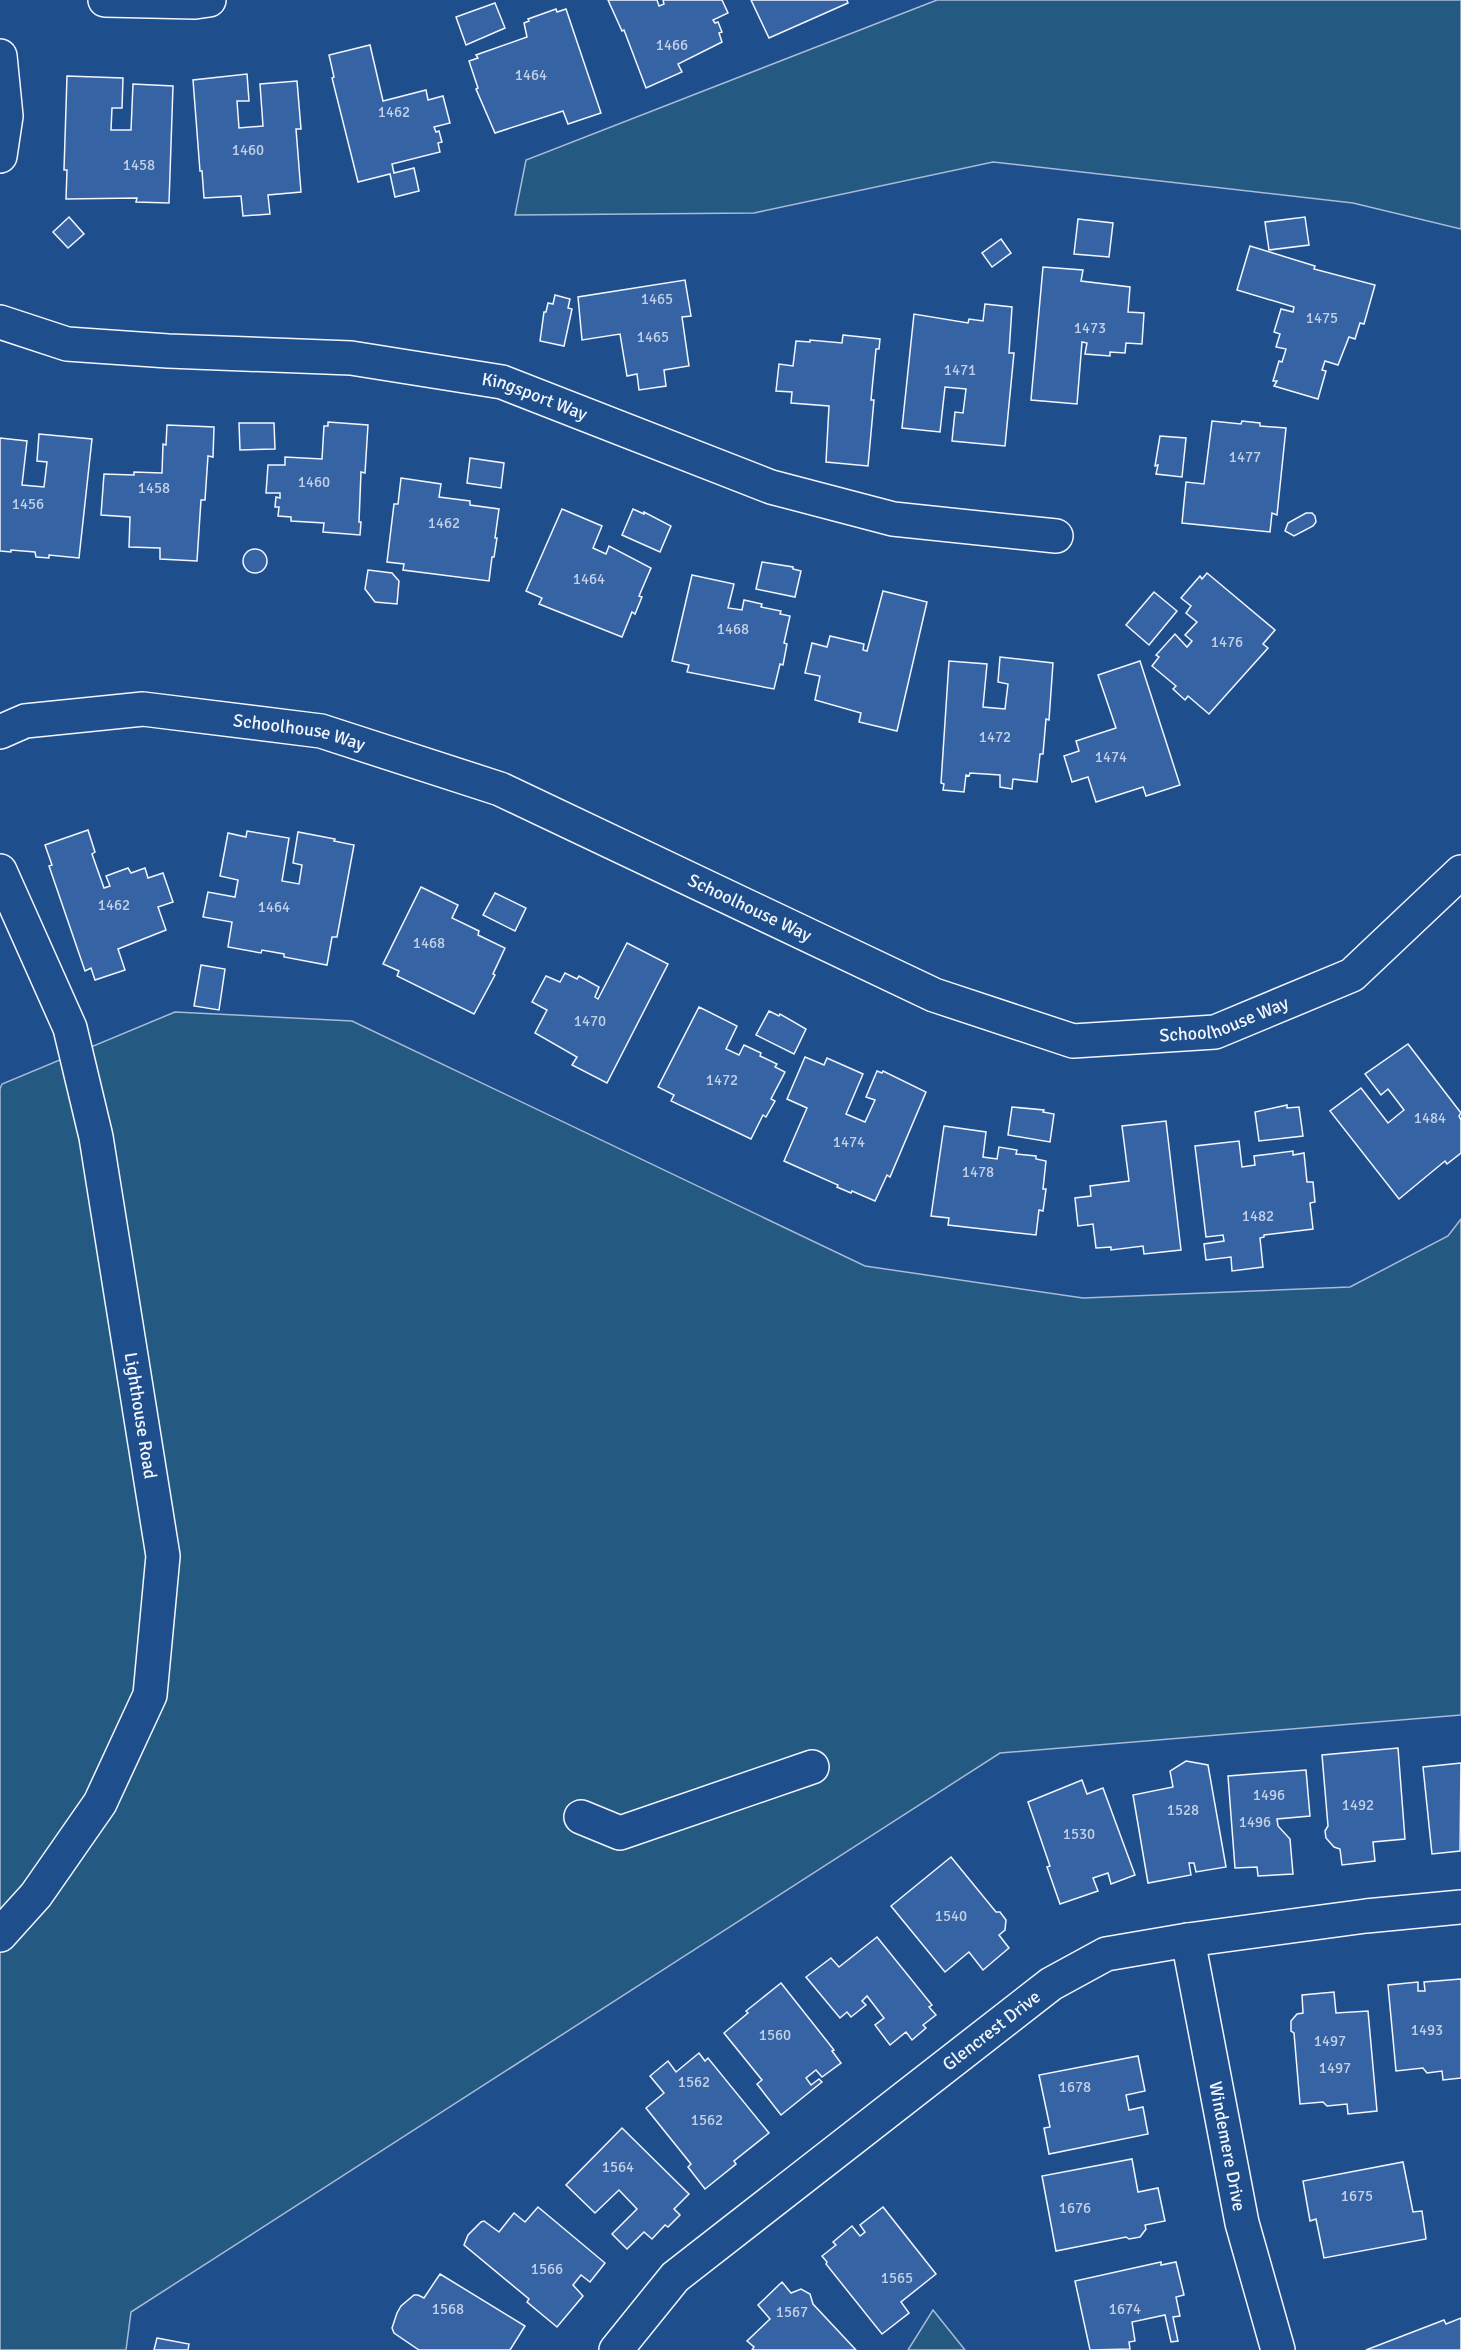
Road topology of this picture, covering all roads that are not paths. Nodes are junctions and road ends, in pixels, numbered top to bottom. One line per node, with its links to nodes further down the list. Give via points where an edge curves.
1 (105, 0): 2 (street)
2 (209, 0)
3 (0, 56): 4 (street, via 6,117)
4 (0, 156)
5 (0, 322): 6 (street, Kingsport Way, via 67,344 351,358 502,382 771,487 893,519)
6 (1056, 536)
7 (0, 732): 9 (street, Schoolhouse Way, via 25,721 143,709 321,731 500,789 934,995 1073,1041 1215,1032 1352,975)
8 (0, 871): 13 (street, Lighthouse Road, via 69,1028 96,1137 163,1557 150,1695 100,1803 36,1895)
9 (1461, 872)
10 (812, 1767): 11 (street, via 620,1833)
11 (581, 1817)
12 (1461, 1907): 14 (street, Glencrest Drive)
13 (0, 1935)
14 (1188, 1940): 15 (street, Glencrest Drive, via 1106,1954 1052,1984 675,2277); 16 (street, Windemere Drive, via 1242,2223)
15 (616, 2350)
16 (1278, 2350)

